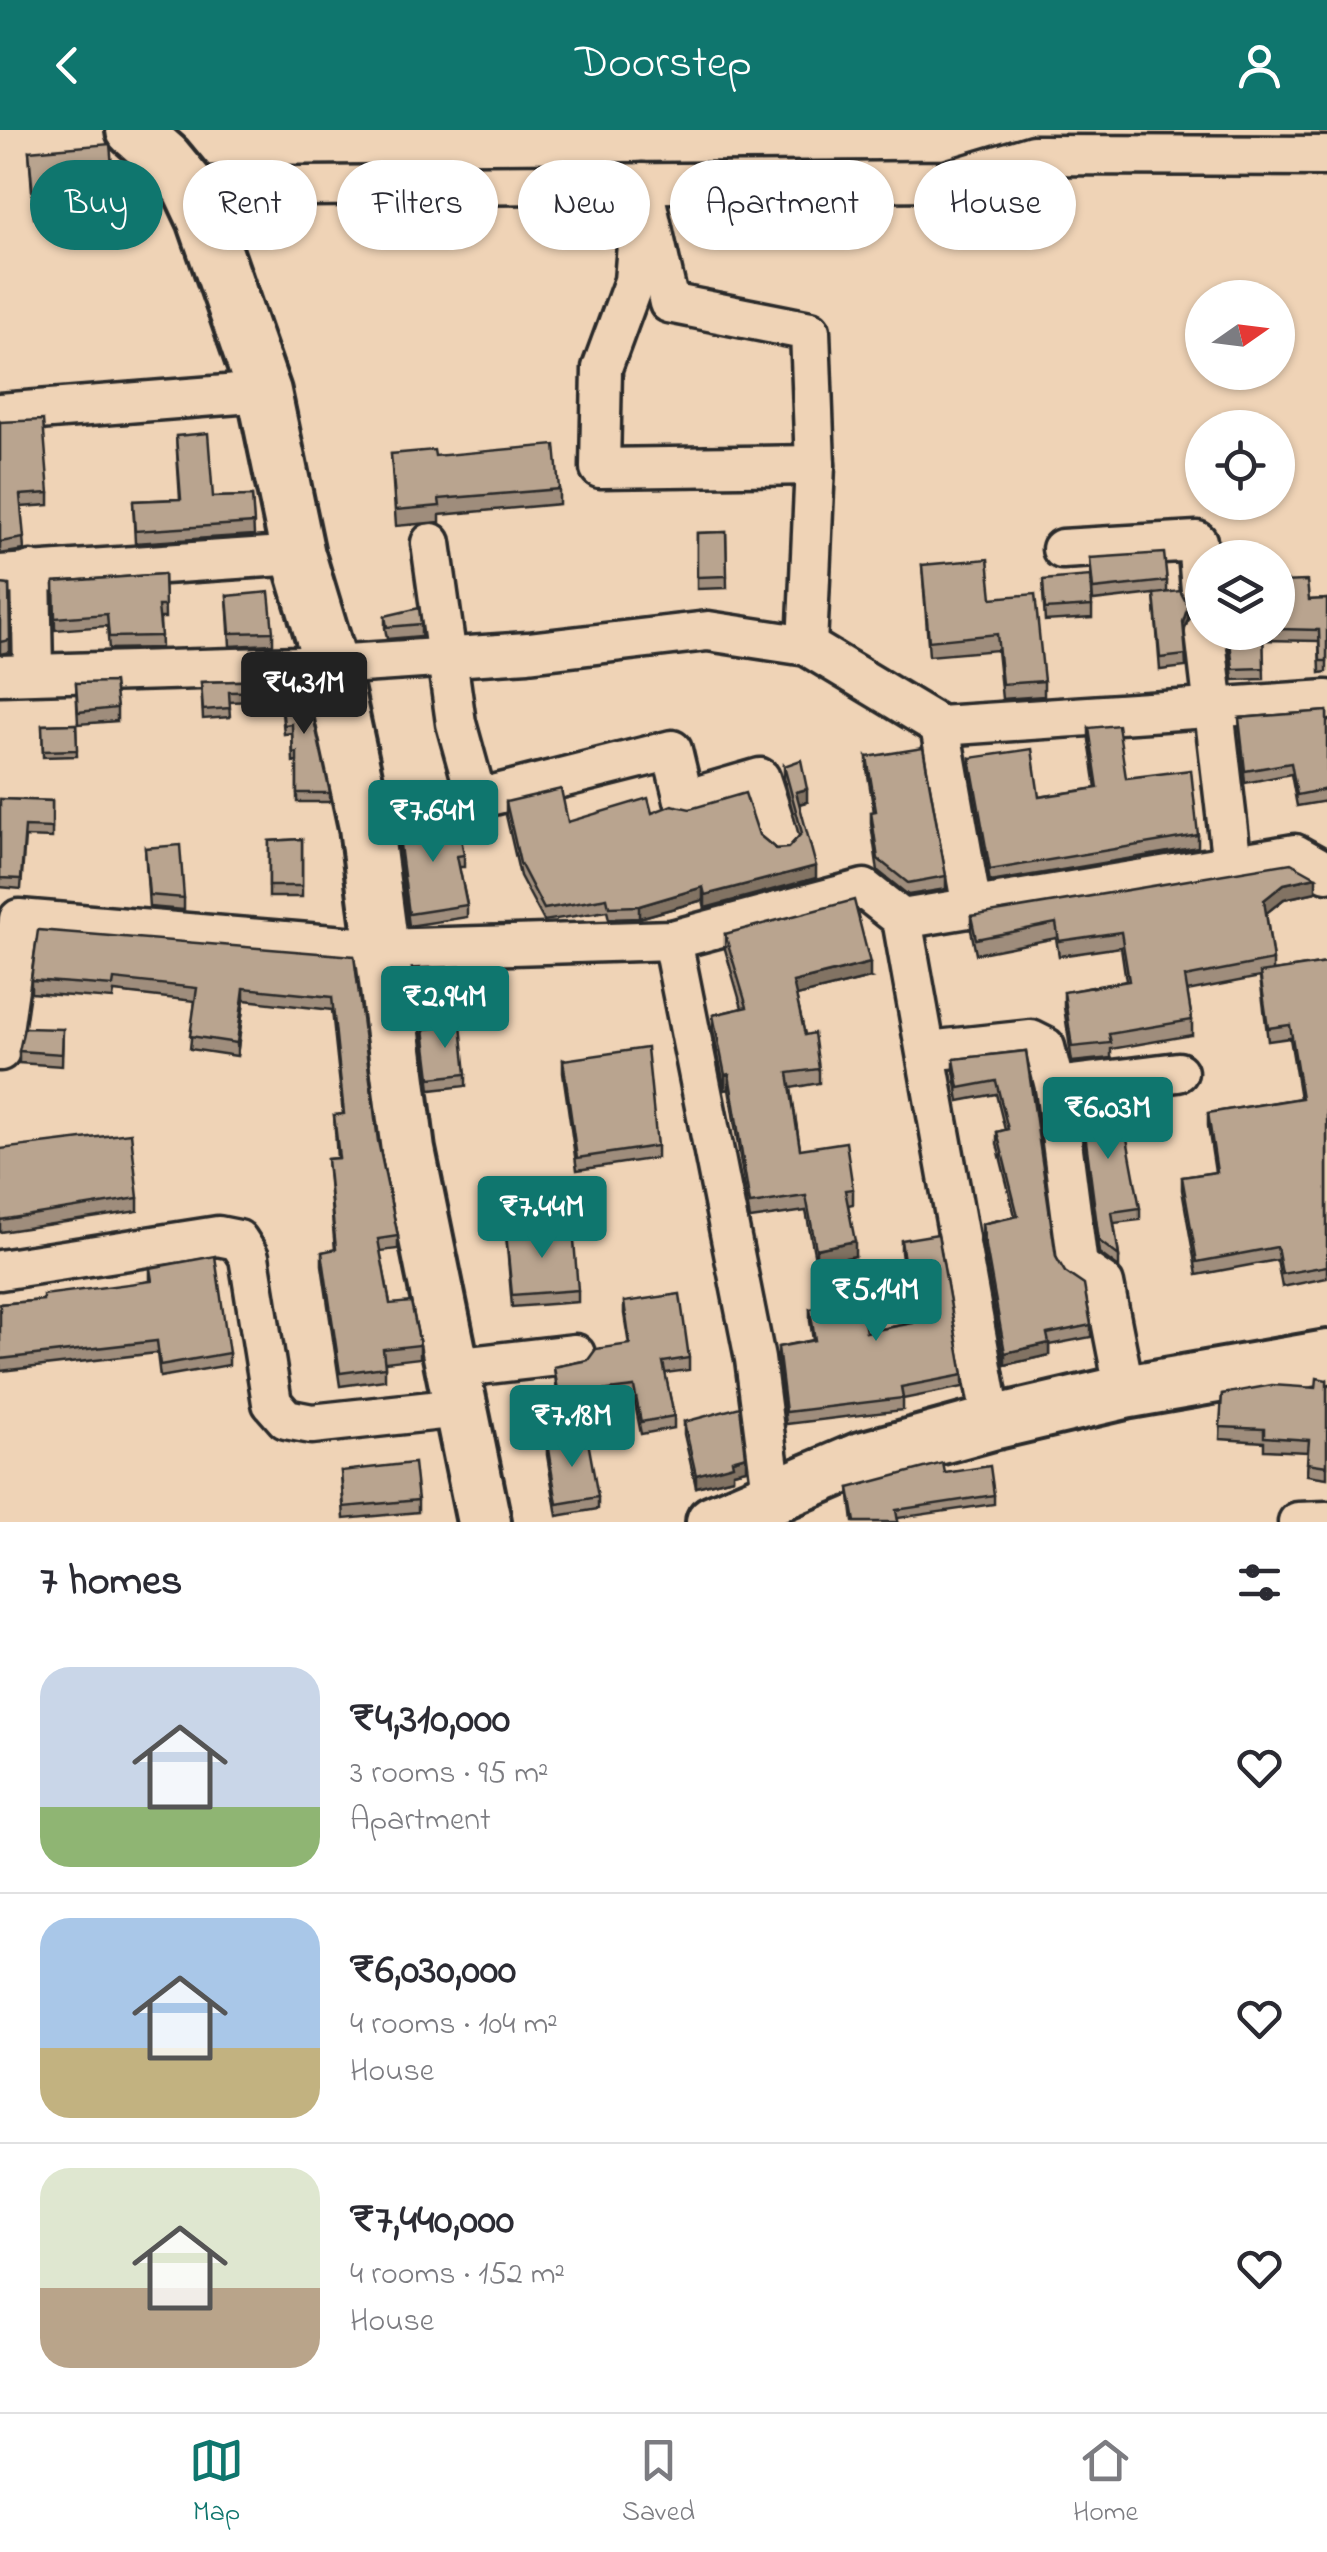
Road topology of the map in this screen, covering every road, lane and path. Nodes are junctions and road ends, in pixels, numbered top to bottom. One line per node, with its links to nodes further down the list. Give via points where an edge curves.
1 (162, 151): 3 (street); 7 (main road, via 204,218)
2 (1327, 156): 4 (street, via 1033,155 946,180)
3 (518, 175)
4 (650, 183)
5 (650, 219): 9 (street, via 669,303 810,331)
6 (637, 250): 9 (street, via 634,281 602,368 600,468)
7 (264, 392): 8 (street); 13 (main road)
8 (0, 413)
9 (815, 465): 15 (street)
10 (431, 542): 17 (street)
11 (1185, 542): 12 (street)
12 (1062, 549)
13 (298, 555): 14 (street); 18 (main road)
14 (16, 573): 19 (street)
15 (807, 646): 17 (street, via 708,631); 22 (street)
16 (1207, 650): 21 (street)
17 (449, 657): 18 (street); 23 (street, via 464,762)
18 (331, 665): 19 (street); 24 (main road)
19 (16, 673)
20 (1327, 700): 21 (street)
21 (1212, 706): 22 (street); 26 (street)
22 (940, 726): 28 (street)
23 (477, 799): 24 (street); 25 (street, via 672,750 684,800 760,778)
24 (366, 827): 32 (main road)
25 (780, 840)
26 (1232, 865): 27 (street, via 1295,854); 28 (street)
27 (1327, 872)
28 (972, 908): 30 (street)
29 (10, 912): 32 (street); 34 (street)
30 (902, 919): 31 (street, via 864,888); 33 (street)
31 (672, 940): 32 (street); 43 (street, via 755,1360)
32 (382, 949): 40 (main road, via 408,1150)
33 (928, 1050): 36 (street, via 1039,1041); 42 (street)
34 (0, 1052)
35 (1178, 1072): 36 (street)
36 (1056, 1087): 41 (street, via 1078,1266 1104,1284)
37 (0, 1270): 40 (street, via 218,1236 238,1240 249,1257 272,1403 286,1420 312,1424)
38 (575, 1354): 40 (street)
39 (1327, 1357): 41 (main road)
40 (456, 1388): 45 (main road)
41 (1125, 1392): 42 (main road)
42 (992, 1423): 43 (main road, via 861,1459)
43 (772, 1500): 46 (main road)
44 (1327, 1521): 47 (street)
45 (484, 1522)
46 (713, 1522)
47 (1298, 1522)

